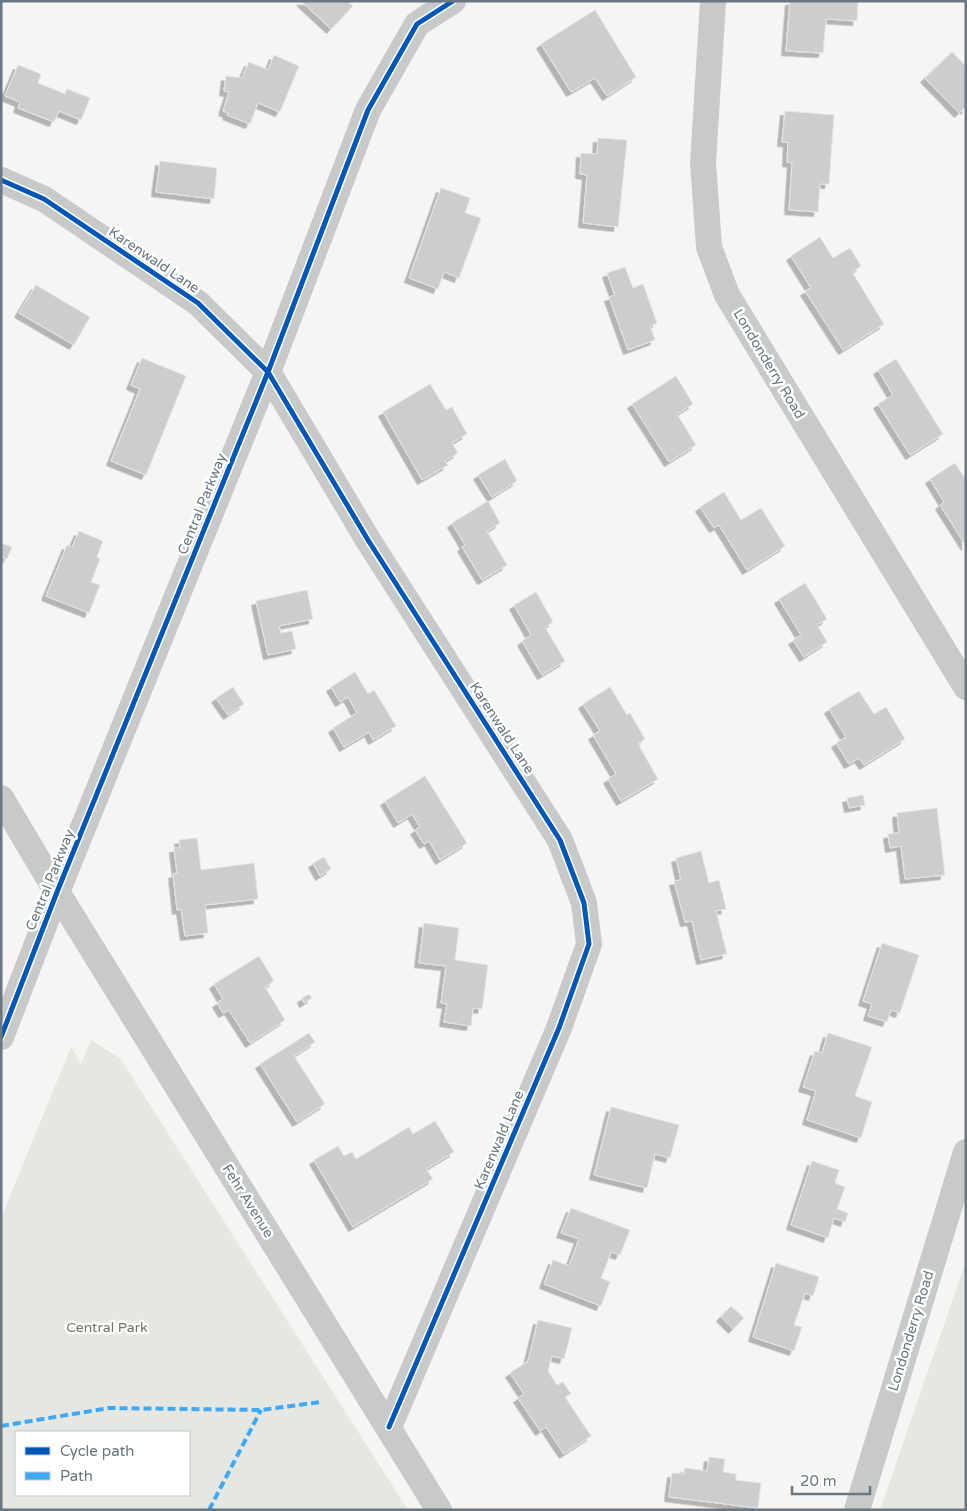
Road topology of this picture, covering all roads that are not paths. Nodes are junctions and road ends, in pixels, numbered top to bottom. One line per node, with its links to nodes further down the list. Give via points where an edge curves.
1 (453, 1): 4 (street, Central Parkway, via 417,24 368,110)
2 (713, 1): 5 (street, Londonderry Road, via 703,163 709,247 727,295)
3 (1, 180): 4 (street, Karenwald Lane, via 44,199 198,303)
4 (268, 372): 7 (street, Central Parkway); 10 (street, Karenwald Lane, via 368,540 560,840 584,903 589,944 559,1028)
5 (966, 687)
6 (1, 798): 7 (street, Fehr Avenue)
7 (57, 892): 8 (street, Central Parkway); 10 (street, Fehr Avenue)
8 (1, 1037)
9 (966, 1152): 12 (street, Londonderry Road)
10 (389, 1428): 11 (street, Fehr Avenue)
11 (438, 1510)
12 (857, 1510)

